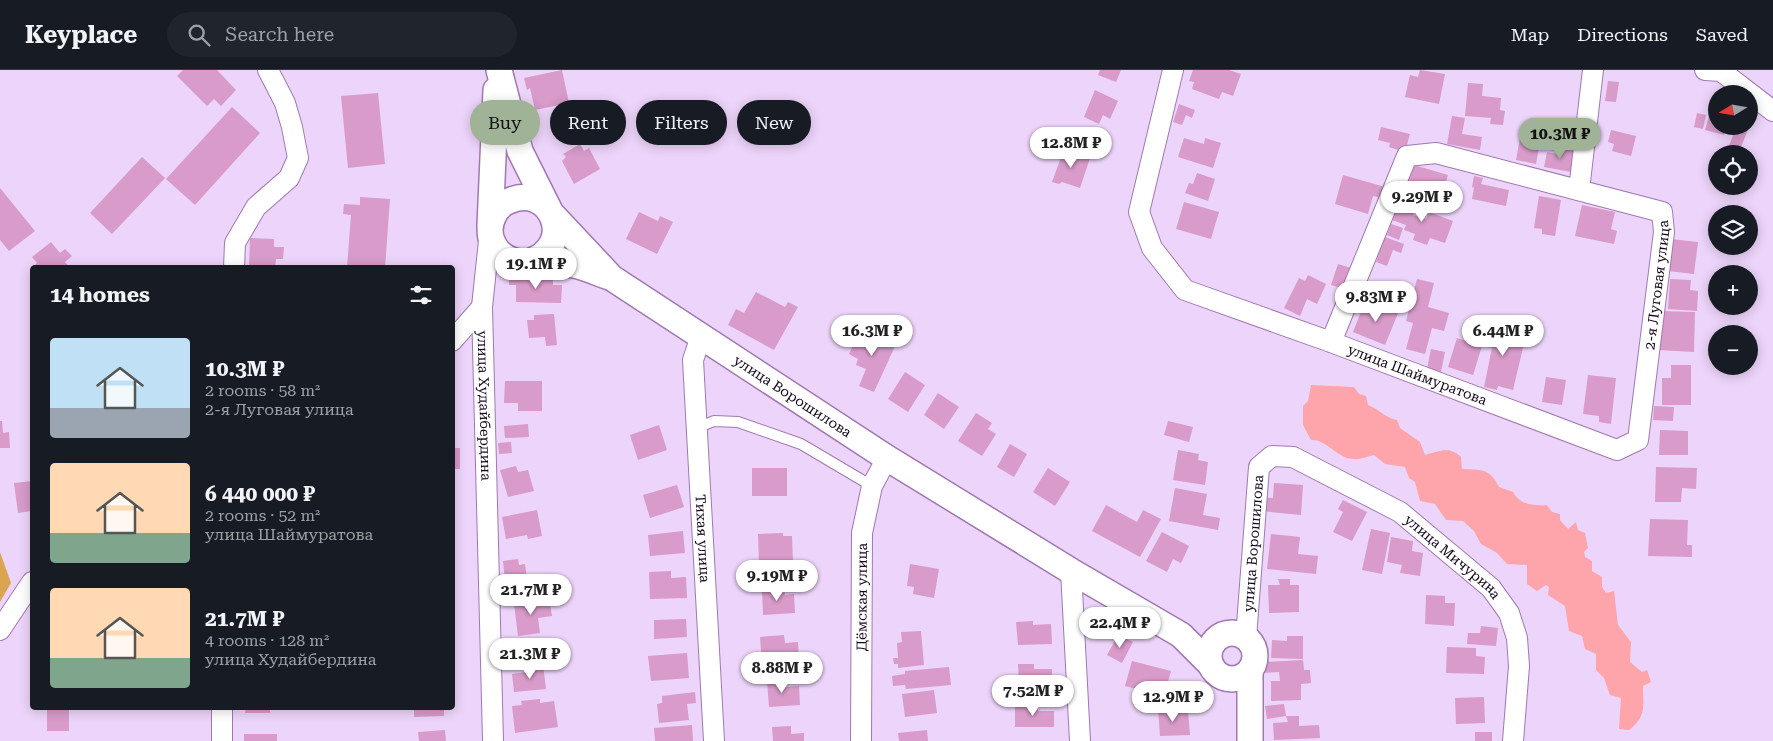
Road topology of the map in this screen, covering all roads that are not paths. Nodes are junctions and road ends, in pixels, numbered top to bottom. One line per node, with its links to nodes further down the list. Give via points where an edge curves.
1 (268, 70): 11 (street, via 285,103 298,158 289,178 256,206 234,243)
2 (498, 70): 8 (street, улица Ворошилова, via 520,151); 9 (street, улица Худайбердина)
3 (1173, 70): 17 (street, улица Шаймуратова, via 1139,212 1152,248 1185,290)
4 (1594, 70): 7 (street)
5 (1705, 70): 6 (street, via 1721,71)
6 (1773, 111)
7 (1579, 190): 17 (street, 2-я Луговая улица, via 1436,153 1407,156); 19 (street, 2-я Луговая улица, via 1662,212 1664,232 1638,440)
8 (551, 213): 9 (street, via 535,199 514,198 496,211); 10 (street, via 555,223 553,243 547,252); 13 (street, улица Ворошилова)
9 (490, 231): 10 (street, via 492,242 503,255 518,262); 12 (street, улица Худайбердина)
10 (529, 262): 12 (street); 13 (street, via 572,265)
11 (234, 265)
12 (485, 277): 14 (street, улица Худайбердина)
13 (612, 278): 15 (street, улица Ворошилова)
14 (482, 307): 16 (street); 34 (street, улица Худайбердина)
15 (701, 336): 18 (street, Тихая улица, via 693,360); 21 (street, улица Ворошилова)
16 (455, 338)
17 (1331, 342): 19 (street, улица Шаймуратова)
18 (697, 428): 22 (lane, via 714,421 738,422 802,444); 35 (street, Тихая улица)
19 (1617, 450)
20 (1272, 456): 28 (street, улица Ворошилова, via 1259,467); 38 (street, улица Мичурина, via 1294,457 1400,512 1490,588 1509,613 1517,638 1519,666)
21 (887, 458): 22 (street, Дёмская улица); 23 (street, улица Ворошилова)
22 (872, 486): 36 (street, Дёмская улица, via 862,533)
23 (1071, 571): 26 (street, улица Ворошилова); 37 (street)
24 (30, 585): 25 (street)
25 (0, 630)
26 (1181, 635): 27 (street, улица Ворошилова); 29 (street, улица Ворошилова)
27 (1220, 636): 28 (street, via 1234,633); 29 (street, via 1210,650)
28 (1246, 638): 30 (street, via 1255,653)
29 (1218, 671): 30 (street, via 1240,678); 32 (street, улица Ворошилова, via 1242,705)
30 (1250, 671): 32 (street, улица Ворошилова)
31 (222, 710): 33 (street)
32 (1250, 733)
33 (222, 741)
34 (493, 741)
35 (714, 741)
36 (861, 741)
37 (1080, 741)
38 (1513, 741)

